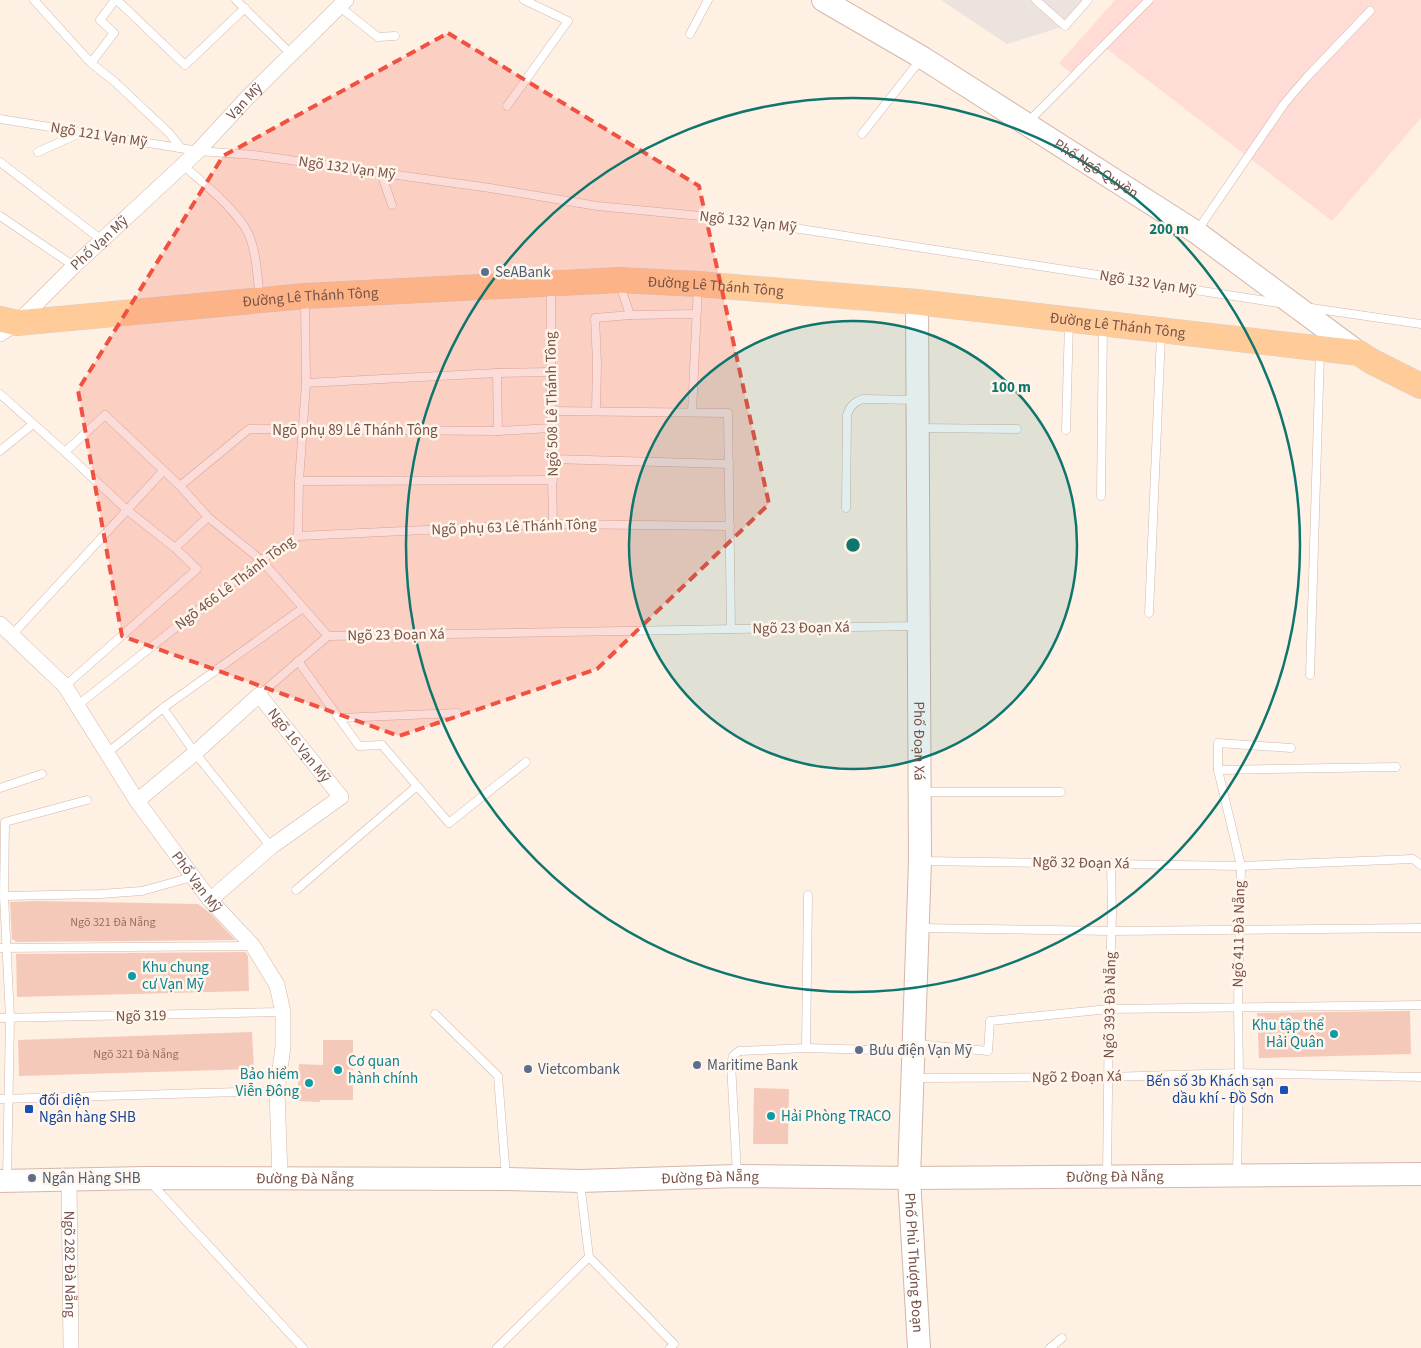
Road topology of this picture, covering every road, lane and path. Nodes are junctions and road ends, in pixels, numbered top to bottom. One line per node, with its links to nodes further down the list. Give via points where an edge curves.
1 (34, 0): 17 (lane)
2 (116, 0): 11 (lane, via 184,65); 17 (lane, via 100,20 114,33)
3 (236, 0): 11 (lane)
4 (524, 0): 18 (lane, via 568,22)
5 (708, 0): 13 (lane)
6 (1036, 0): 7 (lane, via 1065,26)
7 (1088, 0)
8 (1149, 0): 20 (lane)
9 (828, 1): 16 (main road, Phố Ngô Quyền)
10 (343, 3): 14 (lane, via 378,37); 15 (street)
11 (245, 8): 15 (lane)
12 (1370, 12): 31 (lane, via 1284,104)
13 (690, 34)
14 (395, 36)
15 (292, 55): 24 (street, Vạn Mỹ)
16 (923, 58): 20 (main road, Phố Ngô Quyền); 22 (lane)
17 (91, 62): 23 (lane, via 169,133)
18 (507, 106)
19 (0, 119): 21 (lane, Ngõ 121 Vạn Mỹ)
20 (1027, 124): 31 (main road, Phố Ngô Quyền)
21 (81, 133): 23 (lane, Ngõ 121 Vạn Mỹ); 25 (lane)
22 (862, 134)
23 (181, 148): 24 (lane, Ngõ 121 Vạn Mỹ)
24 (198, 150): 27 (street, Phố Vạn Mỹ); 28 (lane, Ngõ 132 Vạn Mỹ)
25 (38, 152)
26 (0, 162): 32 (lane)
27 (184, 165): 32 (street, Phố Vạn Mỹ); 38 (lane, via 242,221 252,247)
28 (381, 173): 29 (lane); 40 (lane, Ngõ 132 Vạn Mỹ, via 598,206 742,220)
29 (392, 205)
30 (0, 216): 33 (lane)
31 (1196, 232): 40 (main road, Phố Ngô Quyền)
32 (103, 241): 33 (street, Phố Vạn Mỹ)
33 (74, 266): 46 (street, Phố Vạn Mỹ)
34 (619, 280): 35 (main road, Đường Lê Thánh Tông); 36 (main road, Đường Lê Thánh Tông); 42 (lane)
35 (551, 284): 37 (main road, Đường Lê Thánh Tông); 50 (lane, Ngõ 508 Lê Thánh Tông)
36 (698, 284): 39 (main road, Đường Lê Thánh Tông); 41 (lane)
37 (305, 296): 38 (main road, Đường Lê Thánh Tông); 52 (lane, Ngõ 466 Lê Thánh Tông)
38 (260, 300): 46 (main road, Đường Lê Thánh Tông)
39 (917, 302): 43 (main road, Đường Lê Thánh Tông); 55 (main road, Phố Đoạn Xá)
40 (1296, 306): 45 (lane, Ngõ 132 Vạn Mỹ); 49 (main road, Phố Ngô Quyền)
41 (696, 314): 42 (lane); 58 (lane)
42 (630, 315): 57 (lane, via 595,318)
43 (1069, 320): 44 (main road, Đường Lê Thánh Tông); 63 (lane)
44 (1103, 324): 47 (main road, Đường Lê Thánh Tông); 74 (lane)
45 (1421, 324)
46 (6, 325)
47 (1161, 330): 48 (main road, Đường Lê Thánh Tông); 84 (lane)
48 (1320, 348): 49 (main road, Đường Lê Thánh Tông); 91 (lane)
49 (1359, 353): 53 (main road, Đường Lê Thánh Tông)
50 (551, 372): 51 (lane); 56 (lane, Ngõ 508 Lê Thánh Tông)
51 (497, 373): 52 (lane); 65 (lane)
52 (306, 383): 64 (lane, Ngõ 466 Lê Thánh Tông)
53 (1421, 386)
54 (0, 394): 59 (lane)
55 (918, 400): 61 (main road, Phố Đoạn Xá); 75 (lane, via 863,399 850,408)
56 (551, 411): 57 (lane); 60 (lane, Ngõ 508 Lê Thánh Tông)
57 (596, 411): 58 (lane)
58 (692, 412): 69 (lane, via 728,413)
59 (33, 424): 66 (lane); 67 (lane)
60 (551, 428): 65 (lane, Ngõ phụ 89 Lê Thánh Tông); 68 (lane, Ngõ 508 Lê Thánh Tông)
61 (918, 428): 62 (lane); 86 (main road, Phố Đoạn Xá)
62 (1017, 429)
63 (1066, 430)
64 (302, 431): 65 (lane, Ngõ phụ 89 Lê Thánh Tông); 72 (lane, Ngõ 466 Lê Thánh Tông); 73 (lane, Ngõ phụ 89 Lê Thánh Tông, via 249,429)
65 (498, 431)
66 (0, 451)
67 (65, 452): 70 (lane, Ngõ 23 Đoạn Xá, via 105,415); 76 (lane)
68 (551, 459): 69 (lane); 71 (lane, Ngõ 508 Lê Thánh Tông)
69 (729, 464): 79 (lane)
70 (163, 471): 73 (lane, Ngõ 23 Đoạn Xá); 76 (lane)
71 (553, 480): 72 (lane); 78 (lane, Ngõ 508 Lê Thánh Tông)
72 (299, 482): 80 (lane, Ngõ 466 Lê Thánh Tông)
73 (180, 486): 77 (lane, Ngõ 23 Đoạn Xá)
74 (1101, 496)
75 (846, 508)
76 (127, 510): 81 (lane); 88 (lane)
77 (208, 517): 81 (lane); 82 (lane, Ngõ 23 Đoạn Xá)
78 (553, 524): 79 (lane, Ngõ phụ 63 Lê Thánh Tông); 80 (lane, Ngõ phụ 63 Lê Thánh Tông)
79 (730, 526): 87 (lane)
80 (298, 536): 82 (lane, Ngõ 466 Lê Thánh Tông)
81 (175, 548): 92 (lane, via 197,569)
82 (261, 560): 83 (lane, Ngõ 23 Đoạn Xá); 94 (lane, Ngõ 466 Lê Thánh Tông)
83 (303, 608): 89 (lane, Ngõ 23 Đoạn Xá); 95 (lane)
84 (1149, 613)
85 (0, 624): 88 (street, Phố Vạn Mỹ)
86 (920, 626): 87 (lane, Ngõ 23 Đoạn Xá); 107 (main road, Phố Đoạn Xá)
87 (731, 629): 89 (lane, Ngõ 23 Đoạn Xá)
88 (11, 636): 92 (street, Phố Vạn Mỹ)
89 (328, 636): 90 (lane)
90 (298, 661): 93 (lane); 97 (lane)
91 (1310, 675)
92 (64, 686): 94 (street, Phố Vạn Mỹ)
93 (259, 695): 100 (street, Ngõ 16 Vạn Mỹ); 111 (street, Ngõ 16 Vạn Mỹ, via 341,797)
94 (78, 705): 99 (street, Phố Vạn Mỹ)
95 (163, 708): 99 (lane); 100 (lane)
96 (457, 713): 97 (lane)
97 (339, 718): 105 (lane, via 359,746 382,745)
98 (1291, 748): 103 (lane, via 1218,743)
99 (107, 753): 110 (street, Phố Vạn Mỹ)
100 (195, 753): 110 (street, Ngõ 16 Vạn Mỹ); 111 (lane)
101 (526, 762): 105 (lane, via 449,823)
102 (1396, 767): 103 (lane)
103 (1218, 770): 114 (lane)
104 (42, 774): 106 (lane)
105 (417, 786): 117 (lane)
106 (0, 788)
107 (920, 792): 108 (lane); 112 (main road, Phố Đoạn Xá)
108 (1062, 792)
109 (87, 800): 119 (lane, via 5,822)
110 (137, 801): 116 (street, Phố Vạn Mỹ)
111 (271, 847): 120 (street, Ngõ 16 Vạn Mỹ)
112 (920, 861): 113 (lane, Ngõ 32 Đoạn Xá); 121 (main road, Phố Đoạn Xá)
113 (1111, 863): 114 (lane, Ngõ 32 Đoạn Xá); 124 (lane, Ngõ 393 Đà Nẵng)
114 (1241, 866): 115 (lane, Ngõ 411 Đà Nẵng, via 1413,859); 123 (lane, Ngõ 411 Đà Nẵng)
115 (1421, 866)
116 (192, 877): 119 (lane, via 142,892); 120 (street, Phố Vạn Mỹ)
117 (296, 890)
118 (808, 895): 134 (lane)
119 (4, 896): 126 (lane)
120 (210, 900): 125 (street, Phố Vạn Mỹ)
121 (918, 928): 124 (lane); 135 (main road, Phố Đoạn Xá)
122 (1421, 928): 123 (lane)
123 (1240, 929): 124 (lane); 128 (lane, Ngõ 411 Đà Nẵng)
124 (1111, 931): 129 (lane, Ngõ 393 Đà Nẵng)
125 (253, 946): 126 (lane); 130 (street, Phố Vạn Mỹ, via 277,985)
126 (3, 948): 133 (lane)
127 (1421, 1005): 128 (lane)
128 (1238, 1007): 129 (lane); 136 (lane, Ngõ 411 Đà Nẵng)
129 (1109, 1009): 135 (lane, via 990,1021 988,1051); 137 (lane, Ngõ 393 Đà Nẵng)
130 (283, 1012): 133 (lane, Ngõ 319); 140 (street, Phố Vạn Mỹ, via 283,1047)
131 (435, 1014): 149 (lane, via 498,1076)
132 (0, 1018): 133 (lane, Ngõ 319)
133 (10, 1018): 141 (lane)
134 (806, 1048): 135 (lane); 144 (lane, via 739,1051 733,1056)
135 (915, 1048): 139 (main road, Phố Đoạn Xá)
136 (1239, 1074): 137 (lane, Ngõ 2 Đoạn Xá); 138 (lane, Ngõ 2 Đoạn Xá); 142 (lane, Ngõ 411 Đà Nẵng)
137 (1109, 1077): 139 (lane, Ngõ 2 Đoạn Xá); 145 (lane, Ngõ 393 Đà Nẵng)
138 (1421, 1077)
139 (913, 1078): 148 (main road, Phố Đoạn Xá)
140 (277, 1091): 141 (lane); 147 (street, Phố Vạn Mỹ)
141 (4, 1099): 151 (lane)
142 (1237, 1174): 143 (main road, Đường Đà Nẵng); 145 (main road, Đường Đà Nẵng)
143 (1421, 1174)
144 (737, 1176): 148 (main road, Đường Đà Nẵng); 152 (main road, Đường Đà Nẵng)
145 (1107, 1176): 148 (main road, Đường Đà Nẵng)
146 (146, 1178): 147 (main road, Đường Đà Nẵng); 150 (main road, Đường Đà Nẵng); 156 (lane)
147 (280, 1178): 149 (main road, Đường Đà Nẵng)
148 (909, 1178): 159 (main road, Phố Phủ Thượng Đoạn)
149 (506, 1179): 152 (main road, Đường Đà Nẵng)
150 (69, 1180): 151 (main road, Đường Đà Nẵng); 155 (street, Ngõ 282 Đà Nẵng)
151 (4, 1181)
152 (580, 1181): 153 (lane)
153 (589, 1257): 157 (lane); 158 (lane, via 674,1344)
154 (1062, 1338): 160 (lane)
155 (71, 1348)
156 (303, 1348)
157 (497, 1348)
158 (670, 1348)
159 (919, 1348)
160 (1050, 1348)

